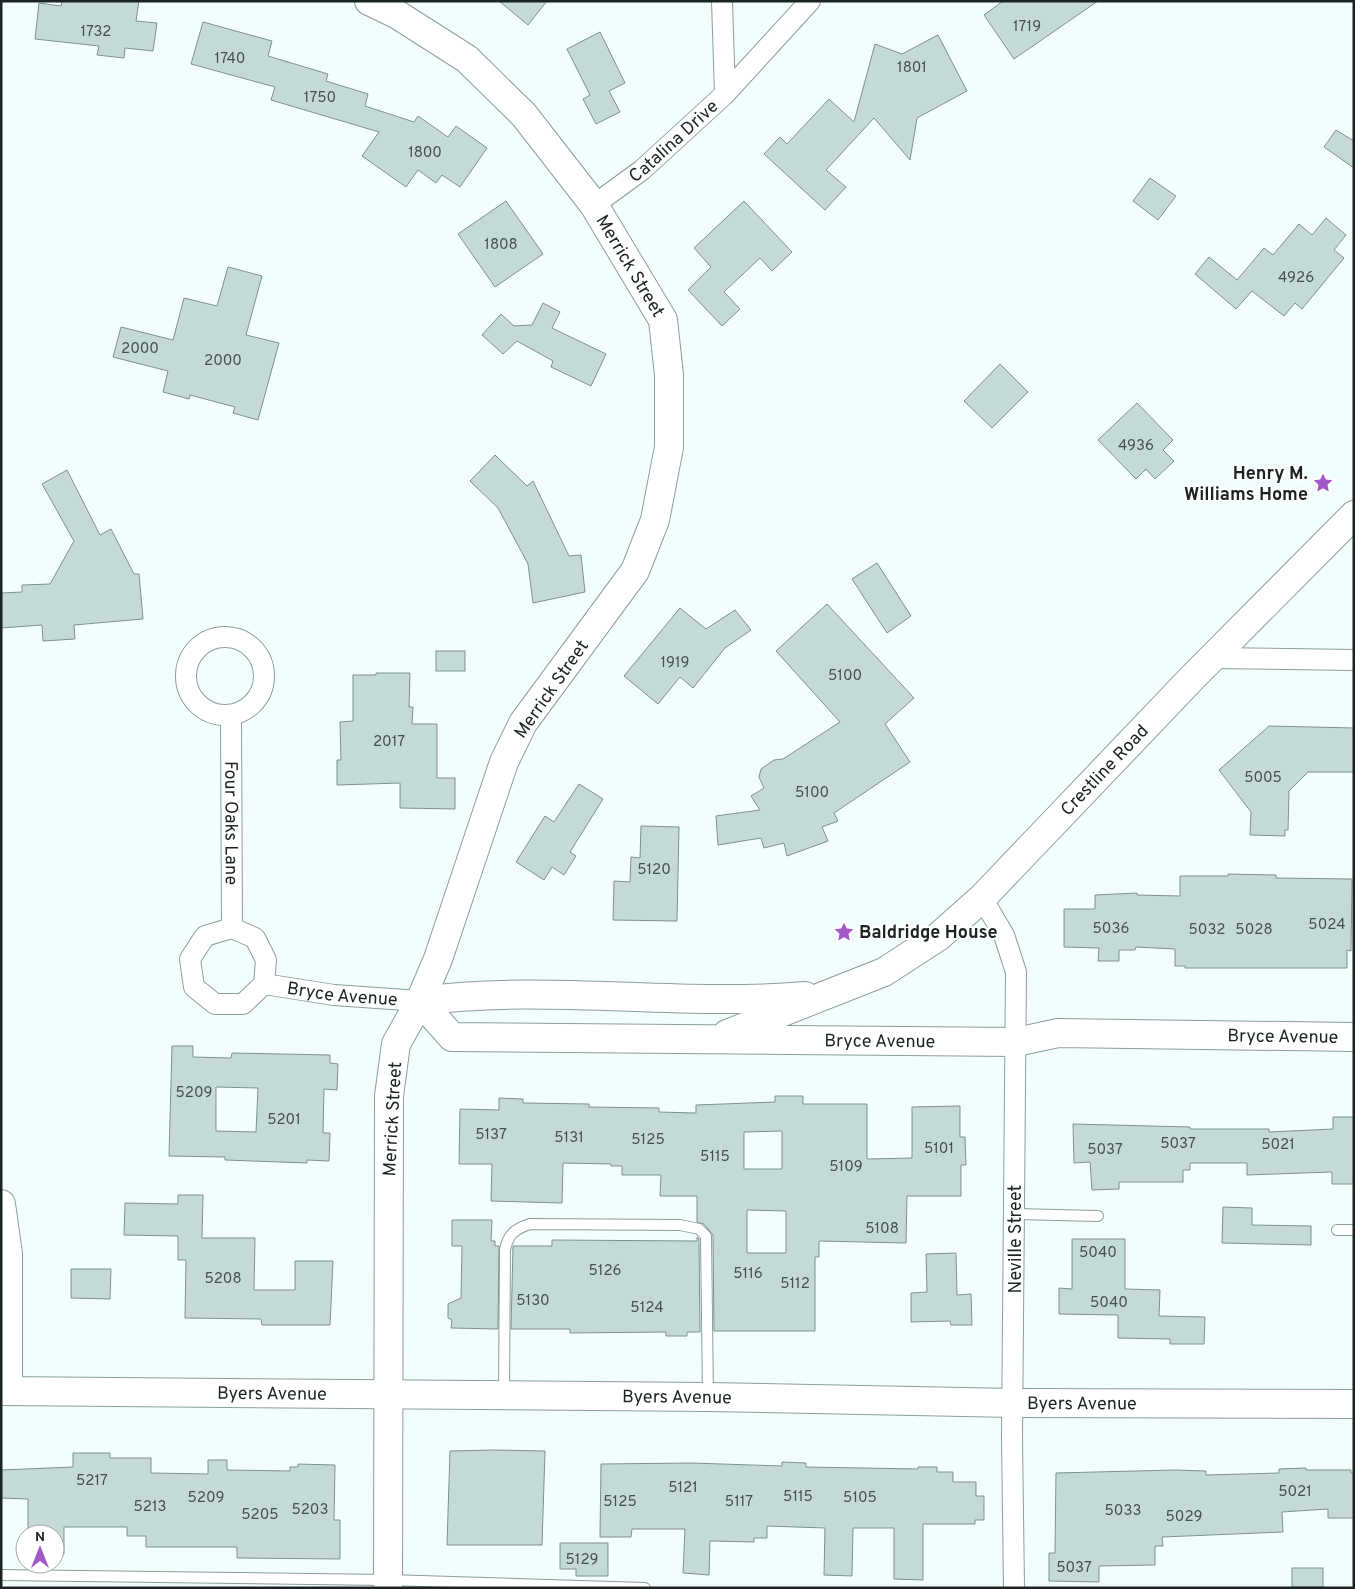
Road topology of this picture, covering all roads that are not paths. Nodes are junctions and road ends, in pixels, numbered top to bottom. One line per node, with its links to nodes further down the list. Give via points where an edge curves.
1 (369, 1): 5 (street, Merrick Street, via 398,15 467,59 524,115)
2 (722, 1): 4 (street, Catalina Drive)
3 (810, 1): 4 (street)
4 (725, 94): 5 (street, Catalina Drive, via 642,170)
5 (594, 206): 14 (street, Merrick Street, via 663,320 669,375 669,448 655,520 635,572 523,723 504,762 438,959)
6 (1354, 515): 7 (street, Crestline Road)
7 (1212, 658): 8 (street); 10 (street, Crestline Road)
8 (1354, 660)
9 (231, 716): 11 (street, Four Oaks Lane)
10 (982, 898): 13 (street, Crestline Road, via 938,937 884,972); 17 (street, Neville Street, via 1004,935 1016,972)
11 (232, 928): 12 (street, via 254,938 266,960); 12 (street, via 205,936 190,959 194,987 215,1004 243,1004)
12 (264, 984): 14 (street, Bryce Avenue, via 334,995)
13 (831, 993): 14 (street, Bryce Avenue, via 786,997 466,995); 16 (street, Crestline Road)
14 (420, 1001): 16 (street, Bryce Avenue, via 452,1037); 24 (street, Merrick Street, via 396,1044 389,1096)
15 (1354, 1036): 17 (street, Bryce Avenue, via 1058,1033)
16 (714, 1039): 17 (street, Bryce Avenue)
17 (1016, 1042): 19 (street, Neville Street)
18 (1, 1204): 23 (street, via 8,1254)
19 (1015, 1214): 20 (lane); 27 (street, Neville Street)
20 (1098, 1216)
21 (1337, 1230): 22 (lane)
22 (1354, 1230)
23 (4, 1391): 24 (street, Byers Avenue)
24 (387, 1395): 25 (street, Byers Avenue); 30 (street, Merrick Street)
25 (504, 1396): 26 (street, Byers Avenue); 26 (lane, via 505,1250 507,1238 517,1228 530,1224 699,1229 706,1236)
26 (708, 1397): 27 (street, Byers Avenue)
27 (1014, 1403): 28 (street, Byers Avenue); 32 (street, Neville Street)
28 (1354, 1404)
29 (1, 1576): 30 (lane)
30 (388, 1584): 31 (lane)
31 (645, 1588)
32 (1014, 1588)

